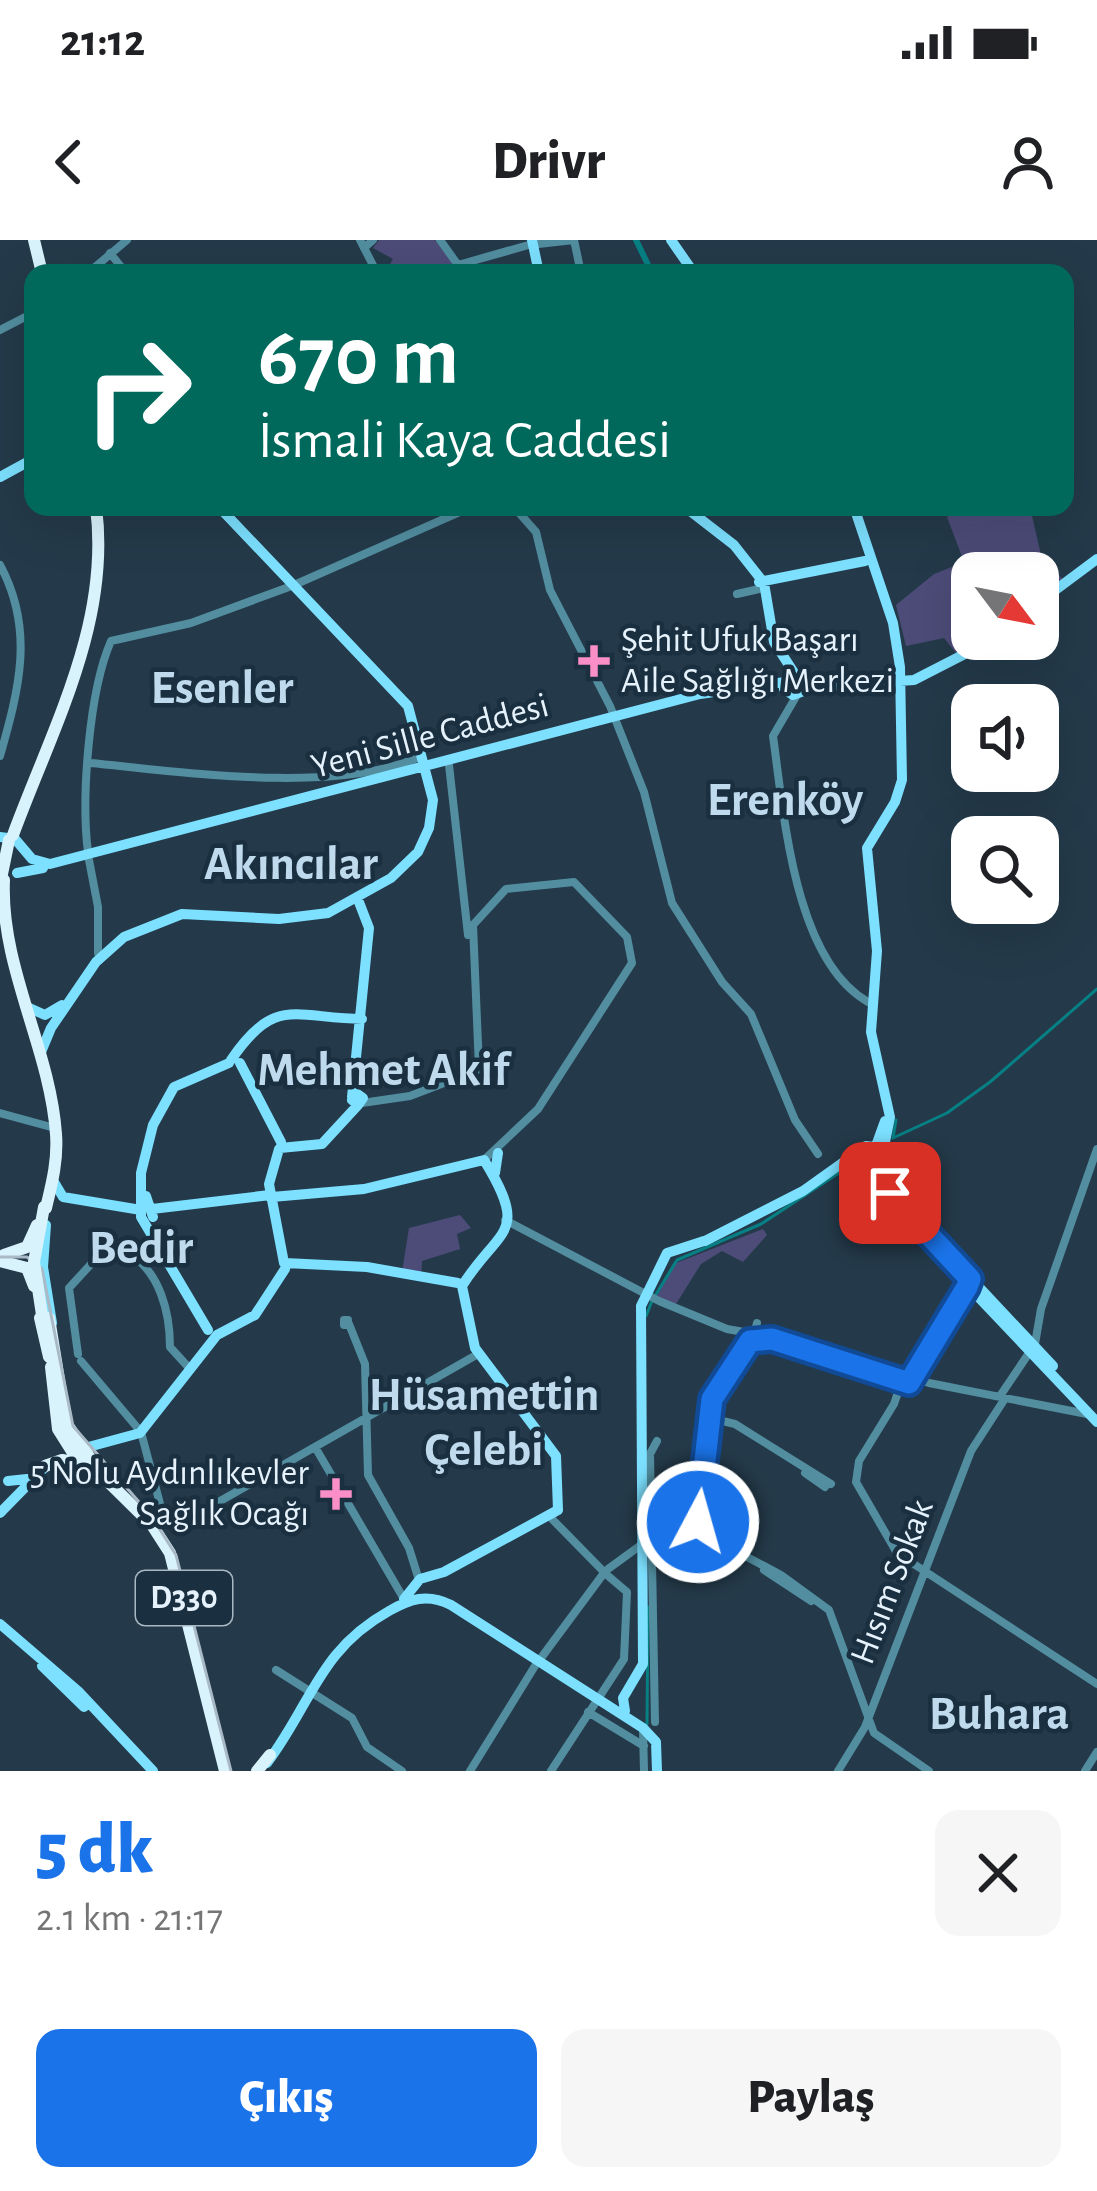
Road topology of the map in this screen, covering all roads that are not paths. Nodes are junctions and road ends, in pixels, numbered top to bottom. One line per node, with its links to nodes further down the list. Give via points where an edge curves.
1 (129, 240): 5 (street)
2 (373, 240): 3 (street)
3 (362, 244)
4 (535, 245): 8 (street); 9 (street, via 574,240)
5 (111, 254): 6 (street); 7 (street)
6 (100, 264)
7 (118, 264)
8 (462, 264)
9 (579, 264)
10 (95, 516): 34 (highway, via 85,622)
11 (225, 516): 20 (main road)
12 (451, 516): 20 (street)
13 (522, 516): 27 (street, via 536,532 550,590)
14 (695, 516): 21 (main road, via 734,544)
15 (853, 516): 18 (main road)
16 (853, 516): 25 (main road, via 893,622)
17 (1097, 561): 22 (main road)
18 (866, 563): 21 (main road); 25 (main road)
19 (0, 565): 28 (street, via 25,646)
20 (292, 586): 29 (street, via 110,644); 30 (main road, via 403,698)
21 (761, 586): 23 (street); 26 (main road, via 772,644)
22 (1059, 589)
23 (739, 594)
24 (951, 660): 25 (main road, Yeni Sille Caddesi)
25 (898, 679): 26 (main road, Yeni Sille Caddesi); 42 (main road, via 897,775 863,851 874,960); 58 (main road, via 901,786 867,848 877,951 871,1032 890,1117)
26 (792, 686): 27 (main road, Yeni Sille Caddesi, via 700,694); 42 (street, via 773,736 803,903 832,974)
27 (616, 718): 31 (main road, Yeni Sille Caddesi); 59 (street, via 672,903 751,1014 773,1074)
28 (0, 756)
29 (91, 763): 30 (street, via 331,778); 35 (street)
30 (423, 763): 31 (main road, Yeni Sille Caddesi); 31 (main road); 32 (main road, Yeni Sille Caddesi); 33 (main road)
31 (445, 765): 33 (main road); 39 (street)
32 (405, 776): 33 (main road); 35 (main road, Yeni Sille Caddesi)
33 (430, 799): 37 (main road, via 424,843)
34 (11, 840): 35 (main road, Yeni Sille Caddesi, via 41,864); 36 (highway)
35 (88, 856): 36 (main road, Yeni Sille Caddesi); 40 (street)
36 (6, 876): 41 (highway)
37 (360, 900): 40 (main road, via 303,914 167,912); 44 (main road, via 371,933); 45 (main road, via 292,919 168,917 106,951)
38 (0, 925): 41 (highway)
39 (469, 934): 51 (street); 56 (street, via 504,888 564,878 587,890 636,950 538,1112)
40 (98, 953): 45 (main road)
41 (14, 968): 43 (highway); 54 (highway)
42 (868, 1002): 58 (main road, via 885,1107)
43 (25, 1006): 45 (main road); 49 (highway)
44 (361, 1017): 46 (main road); 47 (main road); 52 (main road)
45 (54, 1018): 49 (main road)
46 (339, 1019): 47 (street); 50 (main road, via 268,1017)
47 (357, 1036): 52 (main road)
48 (509, 1058): 51 (street)
49 (39, 1059): 62 (highway, via 56,1134)
50 (234, 1064): 55 (main road); 67 (main road, via 169,1093 145,1147)
51 (478, 1068): 52 (street, via 399,1097)
52 (357, 1099): 55 (main road, via 320,1141)
53 (0, 1113): 54 (street)
54 (45, 1120): 62 (highway)
55 (278, 1145): 65 (main road)
56 (500, 1149): 60 (street); 63 (main road)
57 (1097, 1149): 79 (street)
58 (877, 1153): 73 (main road, via 884,1197); 74 (main road, via 853,1153 803,1191 678,1251)
59 (818, 1154)
60 (484, 1162): 61 (main road); 63 (main road); 64 (main road)
61 (467, 1170): 63 (main road); 64 (main road)
62 (51, 1178): 66 (highway); 69 (highway)
63 (494, 1179): 68 (main road, via 508,1204)
64 (375, 1189): 65 (main road)
65 (266, 1201): 67 (main road); 71 (main road)
66 (51, 1208): 67 (main road); 69 (highway); 76 (highway, bridge, via 37,1270)
67 (147, 1213): 77 (main road)
68 (505, 1220): 72 (main road, via 500,1244); 74 (street)
69 (38, 1254): 70 (main road); 70 (highway); 76 (main road)
70 (2, 1256): 81 (highway, via 32,1275)
71 (284, 1265): 72 (main road); 77 (main road, via 255,1311)
72 (458, 1287): 80 (main road)
73 (972, 1288): 79 (main road); 84 (street); 87 (main road)
74 (645, 1296): 78 (street); 78 (street); 103 (main road)
75 (346, 1324): 88 (street, via 365,1364)
76 (48, 1328): 81 (highway); 93 (highway)
77 (214, 1329): 82 (main road); 90 (main road)
78 (750, 1335): 83 (street); 84 (street); 89 (street, via 715,1392)
79 (1032, 1349): 86 (street); 87 (main road)
80 (474, 1354): 88 (street); 100 (main road, via 556,1456)
81 (51, 1361): 93 (highway)
82 (190, 1369): 90 (main road); 90 (street, via 170,1347 170,1315 138,1259 128,1253 92,1263 71,1285 79,1358)
83 (892, 1376): 84 (street); 85 (street)
84 (908, 1378): 85 (street); 86 (street); 104 (street, via 857,1473 895,1548)
85 (899, 1394): 104 (street, via 855,1474 897,1553)
86 (1000, 1399): 87 (street); 104 (street, Hısım Sokak, via 970,1451)
87 (1093, 1413)
88 (367, 1417): 92 (street); 106 (street, via 368,1475)
89 (710, 1420): 95 (street); 96 (street, via 735,1424)
90 (138, 1432): 93 (main road); 101 (street)
91 (657, 1441): 103 (street)
92 (315, 1447): 101 (street, via 178,1525); 107 (street)
93 (76, 1448): 94 (main road); 94 (highway, via 68,1460); 94 (highway, via 57,1448); 101 (highway, D330)
94 (45, 1464): 97 (main road)
95 (703, 1480): 99 (street); 102 (street)
96 (828, 1485)
97 (26, 1490): 98 (main road); 98 (main road, via 8,1482)
98 (2, 1508)
99 (683, 1512): 102 (street); 102 (street, via 693,1510); 103 (street)
100 (553, 1514): 105 (street); 106 (main road)
101 (156, 1520): 124 (highway, D330, via 178,1574)
102 (694, 1523): 103 (street); 117 (street, via 832,1615)
103 (647, 1542): 105 (street); 115 (main road, via 641,1663); 118 (street)
104 (926, 1571): 111 (street); 117 (street, Hısım Sokak)
105 (606, 1573): 109 (street); 114 (street, via 627,1592 627,1649)
106 (427, 1586): 107 (main road); 109 (main road); 112 (main road, via 349,1635)
107 (404, 1599): 112 (main road, via 343,1633)
108 (0, 1626): 113 (main road)
109 (540, 1659): 114 (main road); 127 (street)
110 (276, 1670): 112 (street)
111 (1097, 1682)
112 (310, 1690): 123 (main road); 126 (street, via 352,1718 367,1747)
113 (74, 1694): 125 (main road); 125 (main road)
114 (598, 1697): 115 (main road); 116 (street); 118 (main road)
115 (620, 1708): 130 (main road, via 657,1737)
116 (588, 1712): 121 (street); 128 (street)
117 (868, 1723): 119 (street, Hısım Sokak); 120 (street)
118 (649, 1725): 121 (street); 130 (main road)
119 (858, 1740): 120 (street); 131 (street, Hısım Sokak)
120 (880, 1741): 132 (street)
121 (644, 1746): 129 (street)
122 (1097, 1752): 133 (street)
123 (264, 1765)
124 (220, 1770)
125 (151, 1771)
126 (402, 1771)
127 (470, 1771)
128 (551, 1771)
129 (644, 1771)
130 (658, 1771)
131 (838, 1771)
132 (929, 1771)
133 (1085, 1771)

